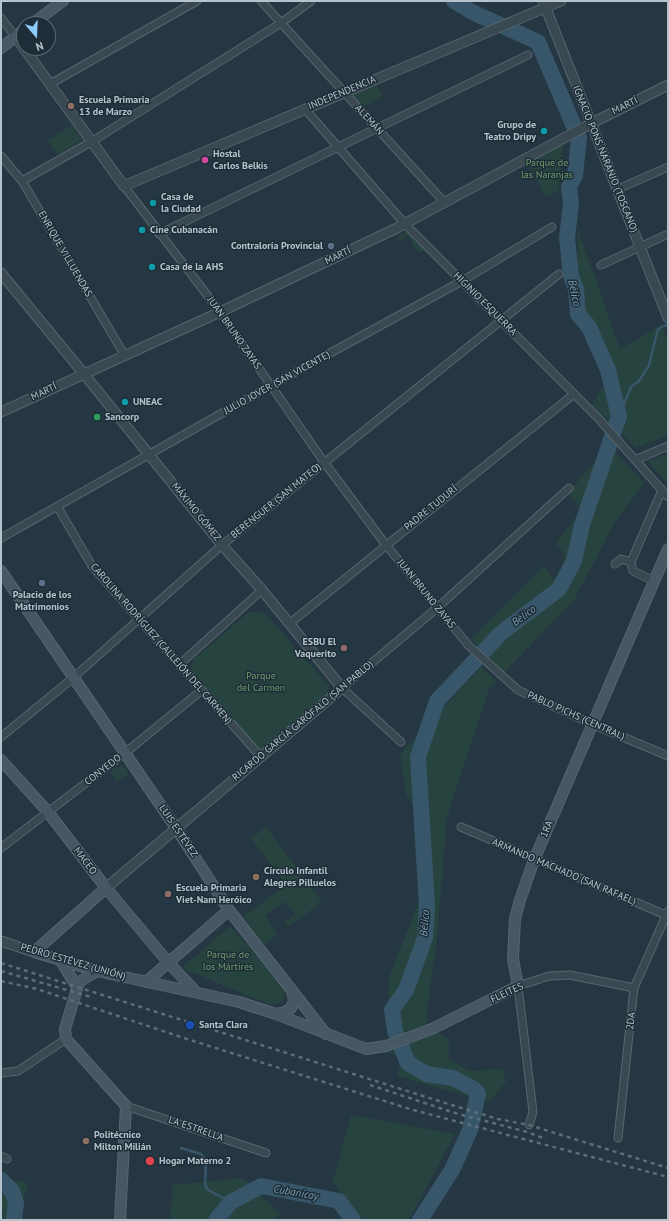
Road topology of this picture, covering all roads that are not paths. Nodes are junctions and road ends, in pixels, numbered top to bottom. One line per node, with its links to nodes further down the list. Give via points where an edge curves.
1 (63, 1): 7 (main road)
2 (197, 1): 14 (street)
3 (261, 1): 9 (street, ALEMÁN)
4 (311, 1): 9 (street)
5 (561, 1): 6 (street, INDEPENDENCIA)
6 (542, 7): 16 (street, INDEPENDENCIA, via 489,32); 18 (street, IGNACIO PONS NARANJO (TOSCANO))
7 (43, 16)
8 (1, 18): 10 (street, JUAN BRUNO ZAYAS)
9 (281, 22): 16 (street, ALEMÁN); 20 (street)
10 (16, 36): 11 (main road)
11 (1, 48)
12 (528, 55): 19 (street)
13 (30, 56): 14 (street, JUAN BRUNO ZAYAS)
14 (50, 84): 20 (street, JUAN BRUNO ZAYAS)
15 (668, 85): 18 (street, MARTÍ)
16 (344, 92): 17 (street, INDEPENDENCIA); 19 (street, ALEMÁN)
17 (305, 109): 21 (street, HIGINIO ESQUERRA); 25 (street, INDEPENDENCIA)
18 (588, 125): 26 (street, IGNACIO PONS NARANJO (TOSCANO)); 27 (street, MARTÍ)
19 (377, 128): 21 (street); 27 (street, ALEMÁN)
20 (92, 142): 24 (street); 25 (street, JUAN BRUNO ZAYAS)
21 (337, 148): 28 (street, HIGINIO ESQUERRA); 30 (street)
22 (1, 156): 24 (street, ENRIQUE VILLUENDAS)
23 (668, 167): 26 (street)
24 (22, 182): 40 (street, ENRIQUE VILLUENDAS)
25 (124, 186): 30 (street, JUAN BRUNO ZAYAS)
26 (618, 189): 32 (street, IGNACIO PONS NARANJO (TOSCANO))
27 (444, 203): 28 (street, MARTÍ)
28 (405, 224): 36 (street, HIGINIO ESQUERRA); 37 (street, MARTÍ)
29 (552, 227): 36 (street, JULIO JOVER (SAN VICENTE))
30 (159, 234): 37 (street, JUAN BRUNO ZAYAS)
31 (668, 234): 32 (street)
32 (640, 247): 33 (street); 38 (street, IGNACIO PONS NARANJO (TOSCANO))
33 (602, 265)
34 (1, 273): 41 (street, MÁXIMO GÓMEZ)
35 (559, 274): 39 (street, BERENGUER (SAN MATEO))
36 (462, 281): 39 (street, HIGINIO ESQUERRA); 42 (street, JULIO JOVER (SAN VICENTE))
37 (220, 312): 40 (street, MARTÍ); 42 (street, JUAN BRUNO ZAYAS)
38 (667, 315)
39 (501, 321): 43 (street, HIGINIO ESQUERRA); 48 (street, BERENGUER (SAN MATEO))
40 (125, 356): 41 (street, MARTÍ)
41 (84, 374): 44 (street, MARTÍ); 46 (street, MÁXIMO GÓMEZ)
42 (270, 386): 46 (street, JULIO JOVER (SAN VICENTE)); 48 (street, JUAN BRUNO ZAYAS)
43 (574, 394): 47 (street, HIGINIO ESQUERRA); 54 (street, PADRE TUDURÍ)
44 (1, 412)
45 (668, 446): 47 (street)
46 (149, 454): 52 (street, JULIO JOVER (SAN VICENTE)); 55 (street, MÁXIMO GÓMEZ)
47 (635, 460): 50 (street, HIGINIO ESQUERRA)
48 (324, 462): 54 (street, JUAN BRUNO ZAYAS); 55 (street, BERENGUER (SAN MATEO))
49 (569, 488): 62 (street, RICARDO GARCÍA GARÓFALO (SAN PABLO))
50 (662, 490): 51 (street, HIGINIO ESQUERRA); 57 (street)
51 (668, 497)
52 (57, 506): 53 (street, JULIO JOVER (SAN VICENTE)); 63 (street, CAROLINA RODRÍGUEZ (CALLEJÓN DEL CARMEN), via 92,566)
53 (1, 538)
54 (386, 544): 62 (street, JUAN BRUNO ZAYAS); 64 (street, PADRE TUDURÍ)
55 (222, 545): 61 (street, MÁXIMO GÓMEZ); 63 (street, BERENGUER (SAN MATEO))
56 (668, 549): 60 (main road, 1RA)
57 (631, 562): 58 (street, via 621,559); 60 (street, via 633,572)
58 (615, 564)
59 (1, 571): 67 (main road, LUIS ESTÉVEZ)
60 (654, 580): 70 (main road, 1RA)
61 (262, 590): 64 (street, MÁXIMO GÓMEZ); 65 (street)
62 (437, 608): 66 (street, JUAN BRUNO ZAYAS, via 469,646); 68 (street, RICARDO GARCÍA GARÓFALO (SAN PABLO))
63 (139, 619): 65 (street, CAROLINA RODRÍGUEZ (CALLEJÓN DEL CARMEN)); 67 (street, BERENGUER (SAN MATEO))
64 (289, 624): 68 (street, MÁXIMO GÓMEZ)
65 (180, 664): 69 (street, CAROLINA RODRÍGUEZ (CALLEJÓN DEL CARMEN))
66 (491, 666): 70 (street, PABLO PICHS (CENTRAL), via 518,690)
67 (73, 678): 71 (street, BERENGUER (SAN MATEO)); 73 (main road, LUIS ESTÉVEZ)
68 (342, 688): 72 (street, MÁXIMO GÓMEZ); 74 (street, RICARDO GARCÍA GARÓFALO (SAN PABLO))
69 (202, 690): 73 (street, CONYEDO); 74 (street, CAROLINA RODRÍGUEZ (CALLEJÓN DEL CARMEN))
70 (592, 724): 75 (street, PABLO PICHS (CENTRAL)); 81 (main road, 1RA)
71 (1, 737)
72 (400, 742)
73 (125, 753): 77 (street, CONYEDO); 79 (main road, LUIS ESTÉVEZ)
74 (261, 756): 79 (street, RICARDO GARCÍA GARÓFALO (SAN PABLO))
75 (668, 756)
76 (1, 760): 77 (main road, MACEO)
77 (48, 812): 80 (street, CONYEDO); 82 (main road, MACEO)
78 (461, 827): 81 (street, ARMANDO MACHADO (SAN RAFAEL))
79 (176, 828): 82 (street, RICARDO GARCÍA GARÓFALO (SAN PABLO)); 83 (main road, LUIS ESTÉVEZ)
80 (1, 848)
81 (534, 860): 84 (street, ARMANDO MACHADO (SAN RAFAEL)); 91 (main road, 1RA, via 516,919 513,959)
82 (106, 888): 86 (main road, RICARDO GARCÍA GARÓFALO (SAN PABLO)); 88 (main road, MACEO)
83 (229, 910): 88 (main road); 95 (main road, LUIS ESTÉVEZ)
84 (667, 914): 93 (street, 2DA)
85 (1, 941): 86 (street, PEDRO ESTÉVEZ (UNIÓN))
86 (34, 952): 87 (main road, PEDRO ESTÉVEZ (UNIÓN))
87 (61, 961): 89 (main road, PEDRO ESTÉVEZ (UNIÓN)); 92 (main road)
88 (168, 962): 90 (main road); 94 (main road)
89 (97, 971): 90 (main road, PEDRO ESTÉVEZ (UNIÓN)); 92 (main road, via 79,982)
90 (146, 982): 94 (main road)
91 (518, 986): 93 (street, FLEITES, via 549,976 570,975); 97 (main road, FLEITES, via 434,1028 386,1046 366,1049); 101 (street, 1RA, via 533,1112)
92 (77, 987): 98 (main road, via 65,1029)
93 (634, 988): 102 (street, 2DA)
94 (196, 992): 96 (main road)
95 (293, 994): 96 (main road, via 294,1002 291,1008); 97 (main road, LUIS ESTÉVEZ)
96 (276, 1014): 97 (main road)
97 (326, 1035)
98 (66, 1039): 99 (street, via 18,1071); 100 (main road)
99 (1, 1073)
100 (126, 1106): 103 (street, LA ESTRELLA); 104 (main road)
101 (529, 1125)
102 (618, 1138)
103 (266, 1153)
104 (120, 1220)

